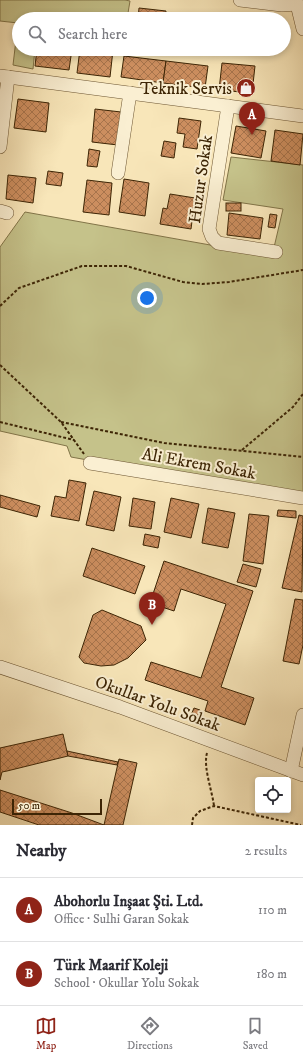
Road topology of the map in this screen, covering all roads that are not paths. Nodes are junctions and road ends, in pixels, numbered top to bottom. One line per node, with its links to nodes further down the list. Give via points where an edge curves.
1 (240, 0): 2 (street, via 282,5)
2 (297, 2): 3 (street)
3 (303, 30)
4 (4, 77): 5 (street); 8 (street)
5 (130, 93): 6 (street); 9 (street)
6 (228, 106): 7 (street); 10 (street, Huzur Sokak, via 209,229 218,243)
7 (303, 116)
8 (0, 147)
9 (118, 173)
10 (276, 252)
11 (90, 463): 12 (street, Ali Ekrem Sokak)
12 (303, 498)
13 (0, 667): 15 (street, Okullar Yolu Sokak, via 120,707)
14 (303, 715): 15 (street)
15 (297, 773)

